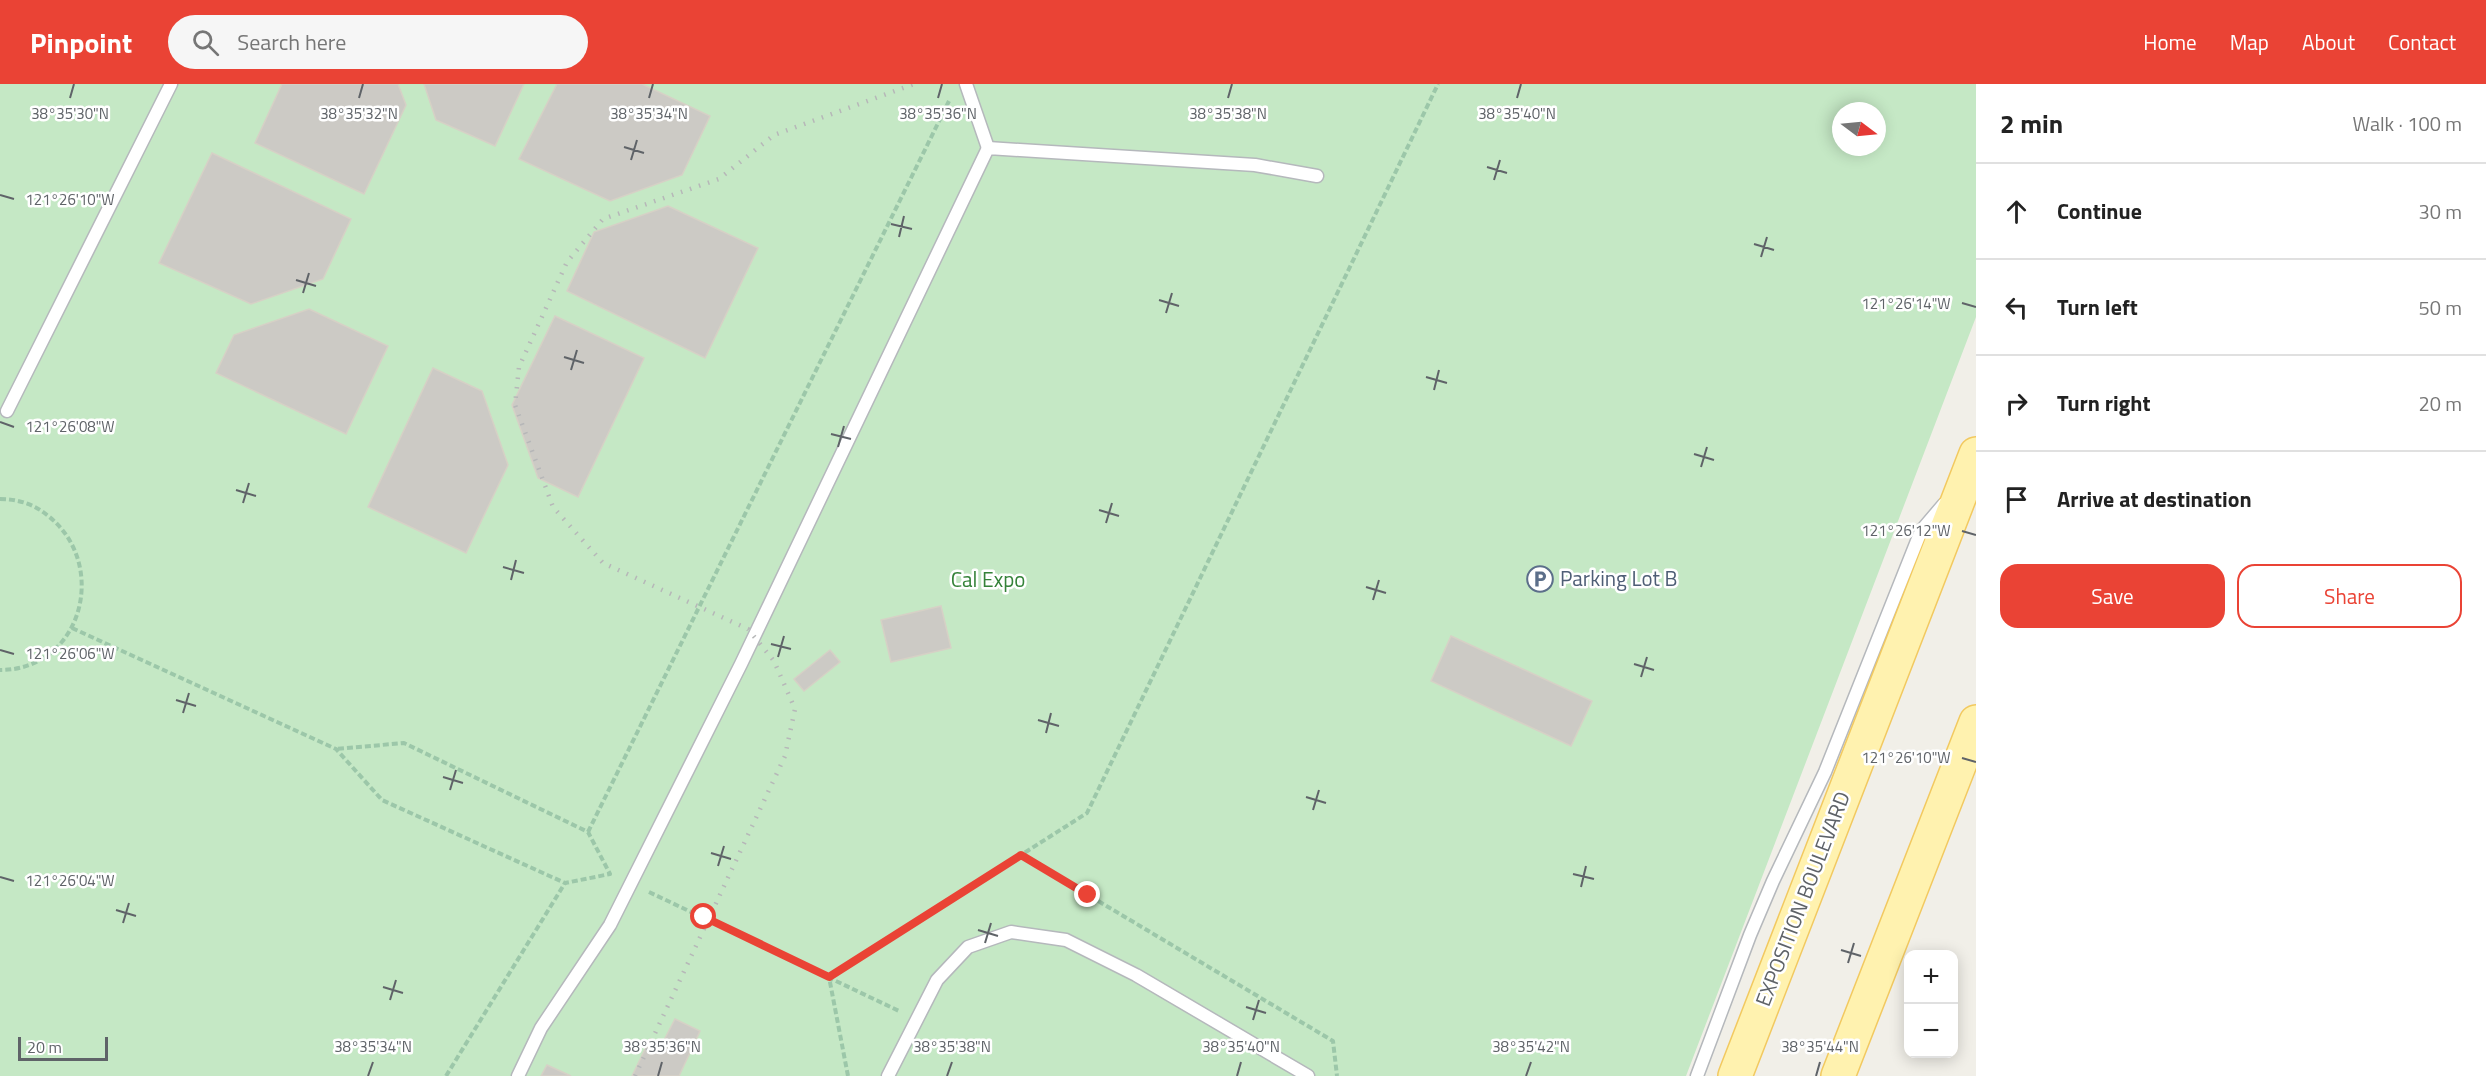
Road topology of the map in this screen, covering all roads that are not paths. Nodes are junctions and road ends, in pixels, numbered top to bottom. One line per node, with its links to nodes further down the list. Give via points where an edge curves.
1 (171, 84): 5 (lane)
2 (966, 84): 3 (lane)
3 (988, 148): 4 (lane, via 1255,165); 8 (lane, via 616,915 541,1028)
4 (1317, 176)
5 (7, 411)
6 (1971, 467): 11 (lane, via 1921,531 1825,772 1750,935); 12 (main road, EXPOSITION BOULEVARD)
7 (1976, 722): 13 (main road, via 1962,771)
8 (518, 1076)
9 (888, 1076): 10 (lane, via 937,980 968,947 1011,932 1066,940 1136,975)
10 (1308, 1076)
11 (1697, 1076)
12 (1735, 1076)
13 (1838, 1076)

